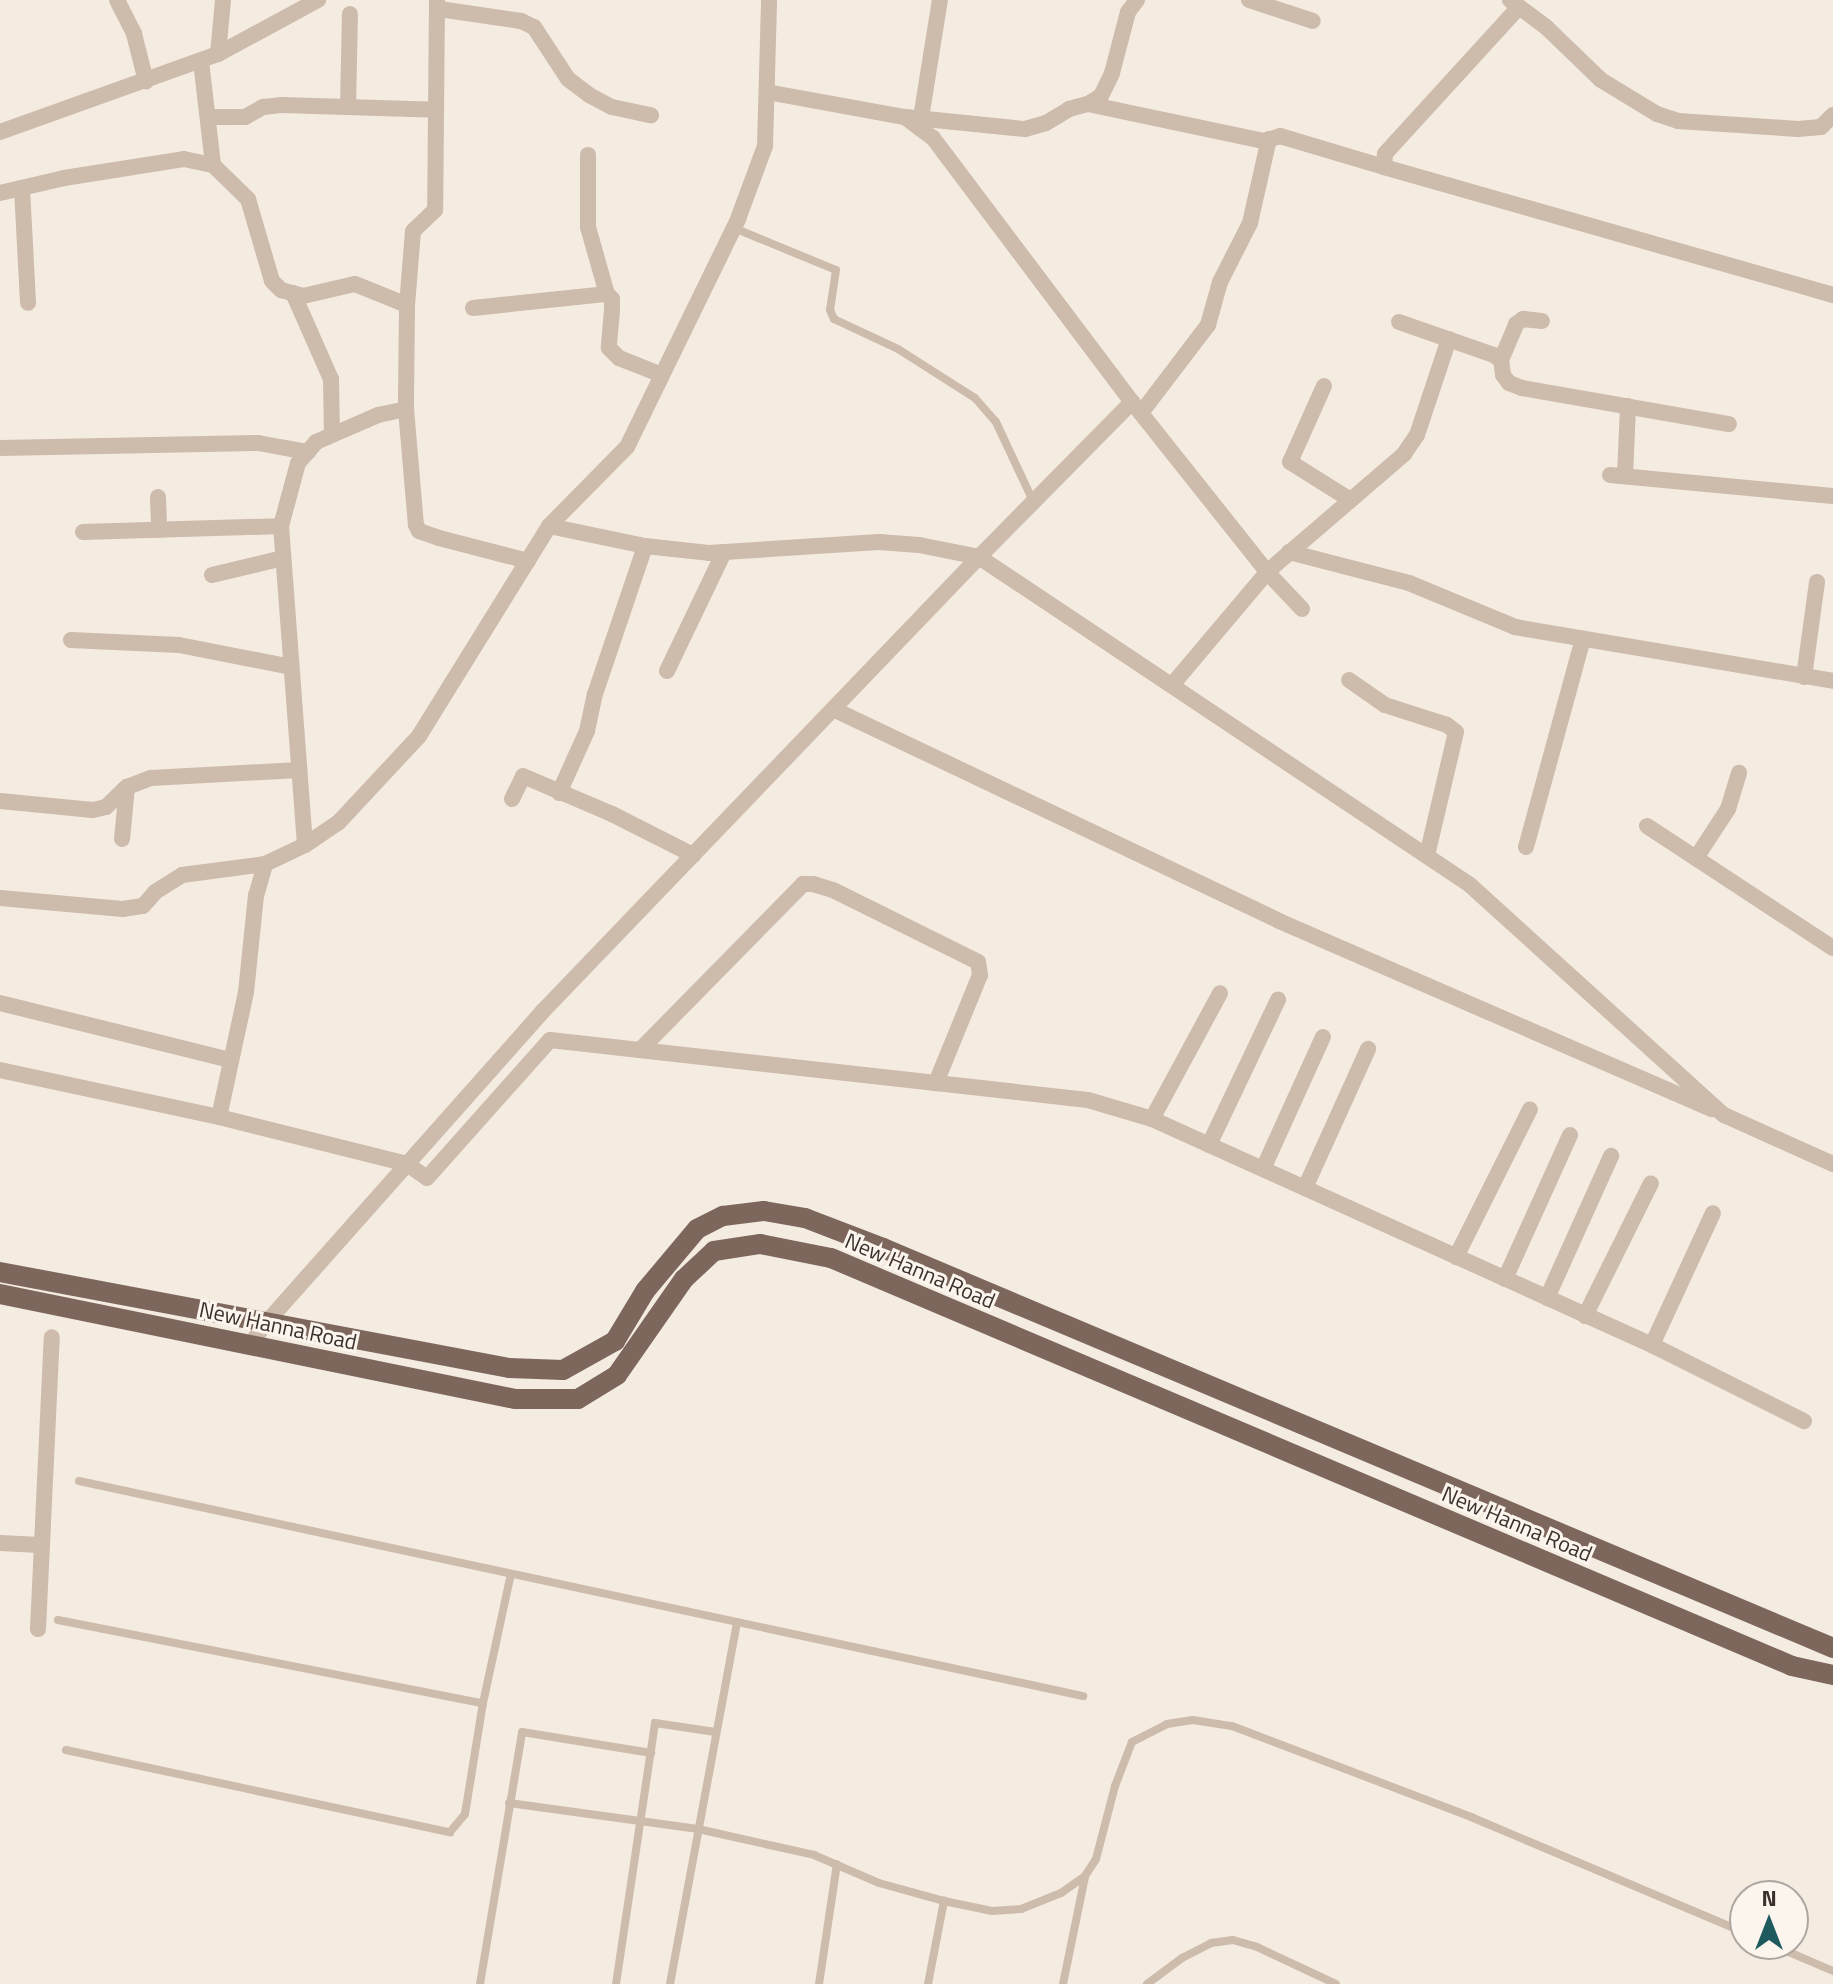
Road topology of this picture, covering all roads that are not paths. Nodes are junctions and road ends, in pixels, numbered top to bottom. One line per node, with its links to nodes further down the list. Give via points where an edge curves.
1 (117, 0): 16 (street, via 134,34)
2 (223, 0): 14 (street)
3 (318, 0): 14 (street)
4 (505, 0): 12 (street)
5 (769, 0): 17 (street)
6 (940, 0): 24 (street)
7 (1137, 0): 18 (street, via 1128,12 1112,73 1101,96)
8 (1249, 0): 13 (street)
9 (438, 4): 12 (street); 20 (street)
10 (1514, 4): 22 (street, via 1601,80 1668,117 1798,129 1821,127); 29 (street, via 1385,154)
11 (350, 14): 19 (street)
12 (502, 18): 21 (street, via 534,27 568,79 589,95 612,107)
13 (1313, 21)
14 (218, 54): 15 (street)
15 (201, 61): 16 (street); 23 (street)
16 (146, 81): 25 (street)
17 (767, 92): 24 (street); 32 (street, via 765,146)
18 (1088, 104): 24 (street, via 1025,129); 26 (street)
19 (348, 107): 20 (street); 23 (street, via 281,105 248,116)
20 (436, 110): 37 (street, via 435,210 413,231)
21 (651, 115)
22 (1833, 115)
23 (210, 117): 28 (street)
24 (913, 118): 46 (street)
25 (0, 132)
26 (1269, 139): 29 (street, via 1280,136); 46 (street, via 1250,223 1220,282 1208,325)
27 (588, 155): 34 (street, via 588,227)
28 (213, 165): 30 (street, via 184,159); 33 (street, via 248,199 272,281)
29 (1384, 167): 35 (street)
30 (22, 188): 31 (street); 36 (street)
31 (0, 193)
32 (734, 228): 43 (street); 55 (lane, via 836,270 830,310 834,319 898,349 975,398 996,422)
33 (293, 293): 37 (street, via 303,296 355,284); 49 (street, via 331,379)
34 (607, 294): 38 (street); 43 (street, via 612,299 609,348 619,358)
35 (1833, 295)
36 (28, 303)
37 (407, 305): 47 (street)
38 (473, 308)
39 (1542, 321): 42 (street, via 1523,319 1516,324)
40 (1399, 322): 41 (street)
41 (1449, 339): 42 (street); 54 (street, via 1417,435 1404,454)
42 (1501, 360): 45 (street, via 1503,375 1522,388)
43 (662, 375): 57 (street, via 627,447)
44 (1324, 386): 54 (street, via 1290,462)
45 (1628, 406): 48 (street); 52 (street, via 1617,475)
46 (1136, 408): 55 (street); 66 (street)
47 (406, 409): 49 (street); 65 (street, via 419,531)
48 (1729, 424)
49 (332, 434): 51 (street)
50 (0, 448): 51 (street, via 258,443)
51 (308, 452): 56 (street, via 298,463)
52 (1833, 496)
53 (158, 497): 58 (street)
54 (1349, 499): 62 (street)
55 (1033, 502): 63 (street)
56 (281, 526): 58 (street); 64 (street)
57 (549, 526): 60 (street); 65 (street)
58 (159, 530): 59 (street)
59 (83, 532)
60 (645, 546): 61 (street); 82 (street, via 587,731)
61 (724, 552): 63 (street, via 879,542); 73 (street)
62 (1289, 552): 66 (street); 70 (street, via 1409,583 1515,627)
63 (979, 557): 77 (street); 78 (street)
64 (283, 558): 67 (street); 72 (street)
65 (528, 561): 87 (street, via 419,736 338,823)
66 (1267, 572): 69 (street); 77 (street)
67 (212, 575)
68 (1817, 582): 74 (street)
69 (1302, 609)
70 (1583, 639): 74 (street); 88 (street)
71 (71, 640): 72 (street, via 179,645)
72 (291, 667): 79 (street)
73 (667, 671)
74 (1804, 677): 76 (street)
75 (1349, 680): 90 (street, via 1385,705 1456,732)
76 (1833, 681)
77 (1172, 685): 90 (street)
78 (833, 709): 89 (street); 105 (street, via 1279,921)
79 (299, 770): 81 (street, via 151,778); 87 (street)
80 (1739, 773): 91 (street, via 1728,809)
81 (127, 787): 84 (street, via 106,807 93,810); 86 (street)
82 (559, 793): 83 (street, via 523,776); 89 (street)
83 (512, 799)
84 (0, 801)
85 (1647, 826): 91 (street)
86 (122, 839)
87 (305, 845): 92 (street)
88 (1526, 847)
89 (693, 855): 111 (street, via 543,1011)
90 (1427, 856): 105 (street, via 1470,885)
91 (1696, 858): 94 (street)
92 (265, 864): 93 (street, via 182,875 143,906 123,909); 101 (street)
93 (0, 898)
94 (1833, 948)
95 (1220, 993): 107 (street)
96 (1278, 1000): 109 (street)
97 (0, 1003): 101 (street)
98 (1323, 1037): 113 (street)
99 (1368, 1049): 115 (street)
100 (640, 1050): 103 (street); 103 (street, via 803,884 813,884 978,962 980,975); 111 (street, via 550,1040 427,1178)
101 (231, 1060): 106 (street)
102 (0, 1070): 106 (street)
103 (936, 1083): 107 (street, via 1088,1100)
104 (1530, 1109): 117 (street)
105 (1724, 1115): 112 (street)
106 (219, 1117): 111 (street)
107 (1152, 1119): 109 (street)
108 (1570, 1135): 119 (street)
109 (1209, 1145): 113 (street)
110 (1611, 1156): 121 (street)
111 (407, 1164): 123 (street)
112 (1833, 1164)
113 (1263, 1169): 115 (street)
114 (1651, 1183): 122 (street)
115 (1305, 1188): 117 (street)
116 (1713, 1213): 126 (street)
117 (1456, 1257): 119 (street)
118 (0, 1272): 123 (main road, New Hanna Road)
119 (1505, 1279): 121 (street)
120 (0, 1294): 125 (main road, New Hanna Road)
121 (1547, 1298): 122 (street)
122 (1585, 1316): 126 (street)
123 (266, 1323): 125 (street); 135 (main road, New Hanna Road, via 509,1368 563,1370 615,1341 645,1291 697,1229 723,1216 764,1211 805,1218)
124 (52, 1337): 130 (street)
125 (250, 1345): 136 (main road, New Hanna Road, via 515,1399 578,1399 617,1375 684,1279 714,1251 760,1244 831,1258 1765,1655)
126 (1652, 1345): 127 (street)
127 (1804, 1421)
128 (79, 1481): 131 (lane)
129 (0, 1543): 130 (street)
130 (40, 1545): 134 (street)
131 (511, 1574): 133 (lane); 138 (lane)
132 (58, 1620): 138 (lane)
133 (737, 1622): 137 (lane); 139 (lane)
134 (38, 1629)
135 (1833, 1648)
136 (1833, 1675)
137 (1083, 1696)
138 (483, 1703): 140 (lane, via 465,1814 450,1832)
139 (715, 1732): 141 (lane, via 655,1723); 144 (lane)
140 (66, 1750)
141 (651, 1753): 142 (lane, via 522,1732); 143 (lane)
142 (509, 1803): 143 (lane); 151 (lane)
143 (640, 1821): 144 (lane); 152 (lane)
144 (698, 1829): 145 (lane); 153 (lane)
145 (837, 1864): 147 (lane, via 879,1883); 154 (lane)
146 (1085, 1876): 147 (lane, via 1061,1893 1021,1909 992,1911); 148 (lane, via 1096,1859 1132,1742 1167,1724 1193,1720 1232,1726 1457,1811); 156 (lane)
147 (944, 1901): 155 (lane)
148 (1729, 1926)
149 (1807, 1960): 150 (lane)
150 (1833, 1971)
151 (480, 1984)
152 (616, 1984)
153 (670, 1984)
154 (819, 1984)
155 (928, 1984)
156 (1063, 1984)
157 (1147, 1984): 158 (lane, via 1211,1943 1233,1940)
158 (1336, 1984)

